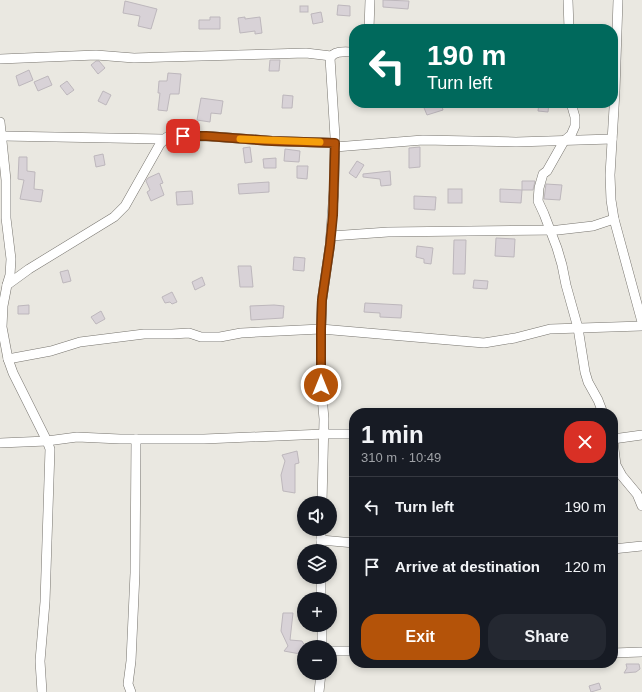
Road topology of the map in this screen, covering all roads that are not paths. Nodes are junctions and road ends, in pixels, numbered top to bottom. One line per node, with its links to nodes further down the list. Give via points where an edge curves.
1 (370, 0): 4 (street)
2 (568, 0): 5 (street)
3 (618, 0): 6 (street)
4 (369, 24)
5 (569, 24)
6 (617, 24)
7 (349, 52): 8 (street)
8 (331, 56): 9 (street, via 306,53 134,58 96,55); 17 (street)
9 (0, 59)
10 (572, 108): 16 (street, via 575,126 571,135)
11 (613, 108): 14 (street)
12 (0, 122): 13 (street)
13 (2, 136): 15 (street); 21 (street, via 11,259 10,274)
14 (612, 138): 16 (street); 18 (street, via 610,175)
15 (163, 139): 17 (street, via 171,136 206,136); 21 (street, via 125,206 114,217 28,269)
16 (564, 140): 17 (street, via 488,143 423,140); 19 (street, via 543,174 539,188 538,201)
17 (335, 145): 20 (street)
18 (614, 219): 19 (street, via 593,226); 22 (street)
19 (550, 230): 20 (street, via 388,232); 24 (street)
20 (331, 236): 25 (street, via 322,300)
21 (4, 288): 26 (street, via 2,327)
22 (642, 322)
23 (642, 326): 24 (street)
24 (578, 328): 25 (street, via 550,329 484,343); 27 (street, via 585,372)
25 (321, 329): 26 (street, via 241,333 220,337 201,337 189,332 144,334 80,342 51,351); 28 (street)
26 (8, 359): 33 (street)
27 (601, 408)
28 (324, 434): 29 (street); 31 (street); 36 (street)
29 (349, 434)
30 (642, 434): 32 (street)
31 (136, 439): 33 (street, via 77,437); 50 (street, via 135,573 128,684)
32 (618, 439)
33 (48, 441): 34 (street); 49 (street, via 50,460 45,602 40,661)
34 (0, 443)
35 (618, 469): 37 (street, via 638,494)
36 (322, 496)
37 (642, 506)
38 (321, 536): 39 (street)
39 (321, 540): 40 (street); 41 (street)
40 (349, 543)
41 (321, 544)
42 (642, 546): 43 (street)
43 (618, 548)
44 (337, 651): 45 (street)
45 (349, 651)
46 (642, 652): 47 (street)
47 (618, 653)
48 (320, 680): 51 (street)
49 (42, 692)
50 (131, 692)
51 (319, 692)

